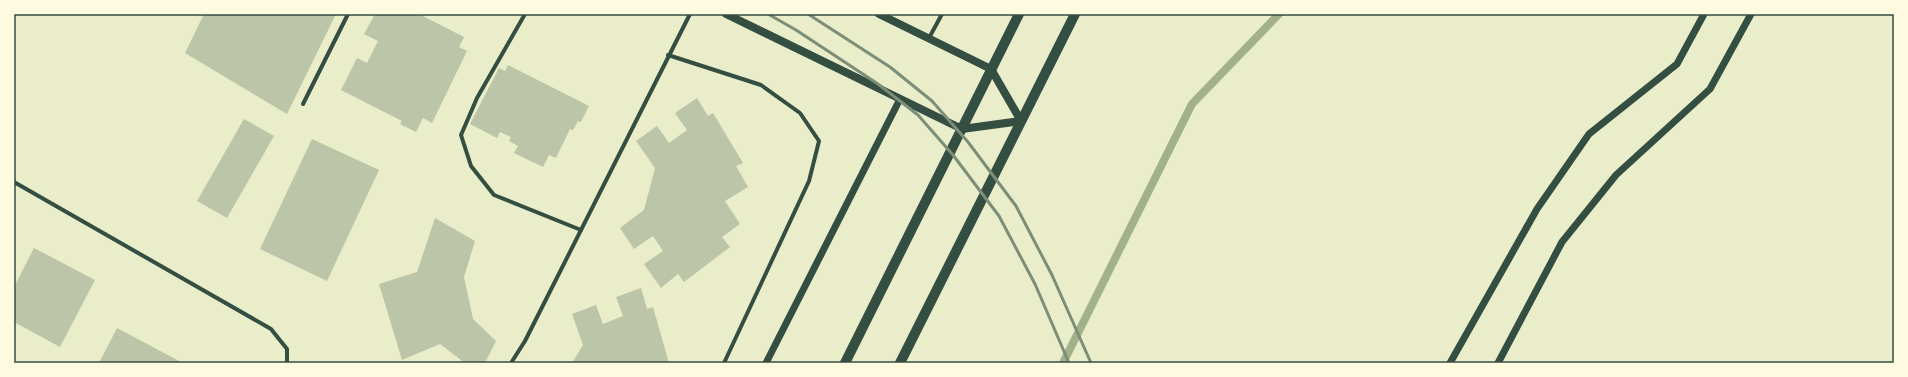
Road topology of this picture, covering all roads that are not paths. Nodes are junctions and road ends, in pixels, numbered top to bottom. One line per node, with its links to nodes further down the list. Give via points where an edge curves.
1 (348, 14): 15 (street)
2 (525, 14): 19 (street, via 477,98 461,135 471,166 494,194)
3 (690, 14): 12 (street)
4 (726, 14): 14 (main road)
5 (879, 14): 11 (main road)
6 (942, 14): 11 (street)
7 (1019, 14): 13 (main road)
8 (1075, 14): 16 (main road)
9 (1704, 14): 26 (street, via 1677,64 1589,134 1537,209)
10 (1752, 14): 27 (street, via 1710,89 1616,175 1562,242)
11 (929, 39): 13 (main road)
12 (668, 55): 19 (street); 22 (street, via 760,85 800,113 819,141 809,181)
13 (991, 69): 16 (main road); 17 (main road)
14 (900, 99): 17 (main road); 23 (street)
15 (303, 104)
16 (1021, 121): 17 (main road); 25 (main road)
17 (962, 129): 24 (main road)
18 (14, 182): 20 (street, via 271,329 287,349)
19 (581, 230): 21 (street, via 525,341)
20 (287, 363)
21 (511, 363)
22 (724, 363)
23 (766, 363)
24 (844, 363)
25 (900, 363)
26 (1450, 363)
27 (1498, 363)

